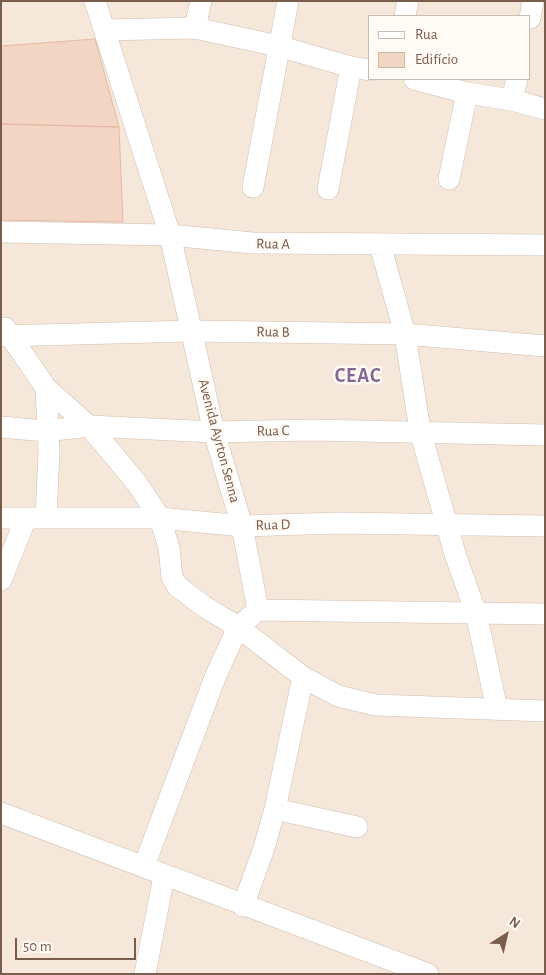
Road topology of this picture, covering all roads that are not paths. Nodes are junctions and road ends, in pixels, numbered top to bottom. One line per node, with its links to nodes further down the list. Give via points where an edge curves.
1 (95, 1): 9 (street, Avenida Ayrton Senna)
2 (201, 1): 8 (street)
3 (288, 1): 10 (street)
4 (408, 1): 6 (street)
5 (533, 1): 7 (street)
6 (405, 15)
7 (531, 15)
8 (195, 28): 9 (street); 10 (street)
9 (105, 30): 21 (street, Avenida Ayrton Senna)
10 (278, 46): 11 (street); 18 (street)
11 (360, 68): 19 (street)
12 (418, 80): 14 (street)
13 (517, 80): 15 (street)
14 (467, 93): 15 (street); 17 (street)
15 (512, 100): 16 (street)
16 (545, 109)
17 (449, 179)
18 (252, 187)
19 (328, 189)
20 (1, 232): 21 (street, Rua A)
21 (170, 235): 22 (street, Rua A, via 252,244); 24 (street, Avenida Ayrton Senna)
22 (380, 244): 23 (street, Rua A); 26 (street)
23 (545, 245)
24 (191, 331): 25 (street, Rua B); 26 (street, Rua B); 33 (street, Avenida Ayrton Senna)
25 (4, 332): 28 (street)
26 (405, 334): 27 (street, Rua B); 32 (street)
27 (545, 346)
28 (46, 388): 29 (street); 31 (street)
29 (89, 426): 31 (street, Rua C); 33 (street, Rua C); 37 (street, via 136,482)
30 (1, 427): 31 (street, Rua C)
31 (46, 431): 36 (street, via 48,451)
32 (420, 431): 33 (street, Rua C); 34 (street, Rua C); 38 (street)
33 (214, 432): 39 (street, Avenida Ayrton Senna)
34 (545, 435)
35 (1, 518): 36 (street, Rua D)
36 (36, 518): 37 (street, Rua D); 41 (street)
37 (160, 518): 39 (street, Rua D); 45 (street, via 169,548 172,577 177,586)
38 (446, 523): 39 (street, Rua D); 40 (street, Rua D); 43 (street)
39 (242, 526): 42 (street, Avenida Ayrton Senna)
40 (545, 526)
41 (1, 580)
42 (258, 610): 43 (street); 45 (street)
43 (476, 613): 44 (street); 47 (street)
44 (545, 614)
45 (238, 627): 46 (street); 52 (street, via 205,700)
46 (304, 677): 47 (street, via 356,702); 49 (street)
47 (497, 710): 48 (street)
48 (545, 711)
49 (275, 809): 51 (street); 54 (street)
50 (1, 813): 52 (street)
51 (357, 827)
52 (144, 866): 53 (street)
53 (164, 876): 54 (street); 55 (street)
54 (243, 906): 56 (street)
55 (144, 974)
56 (428, 974)

